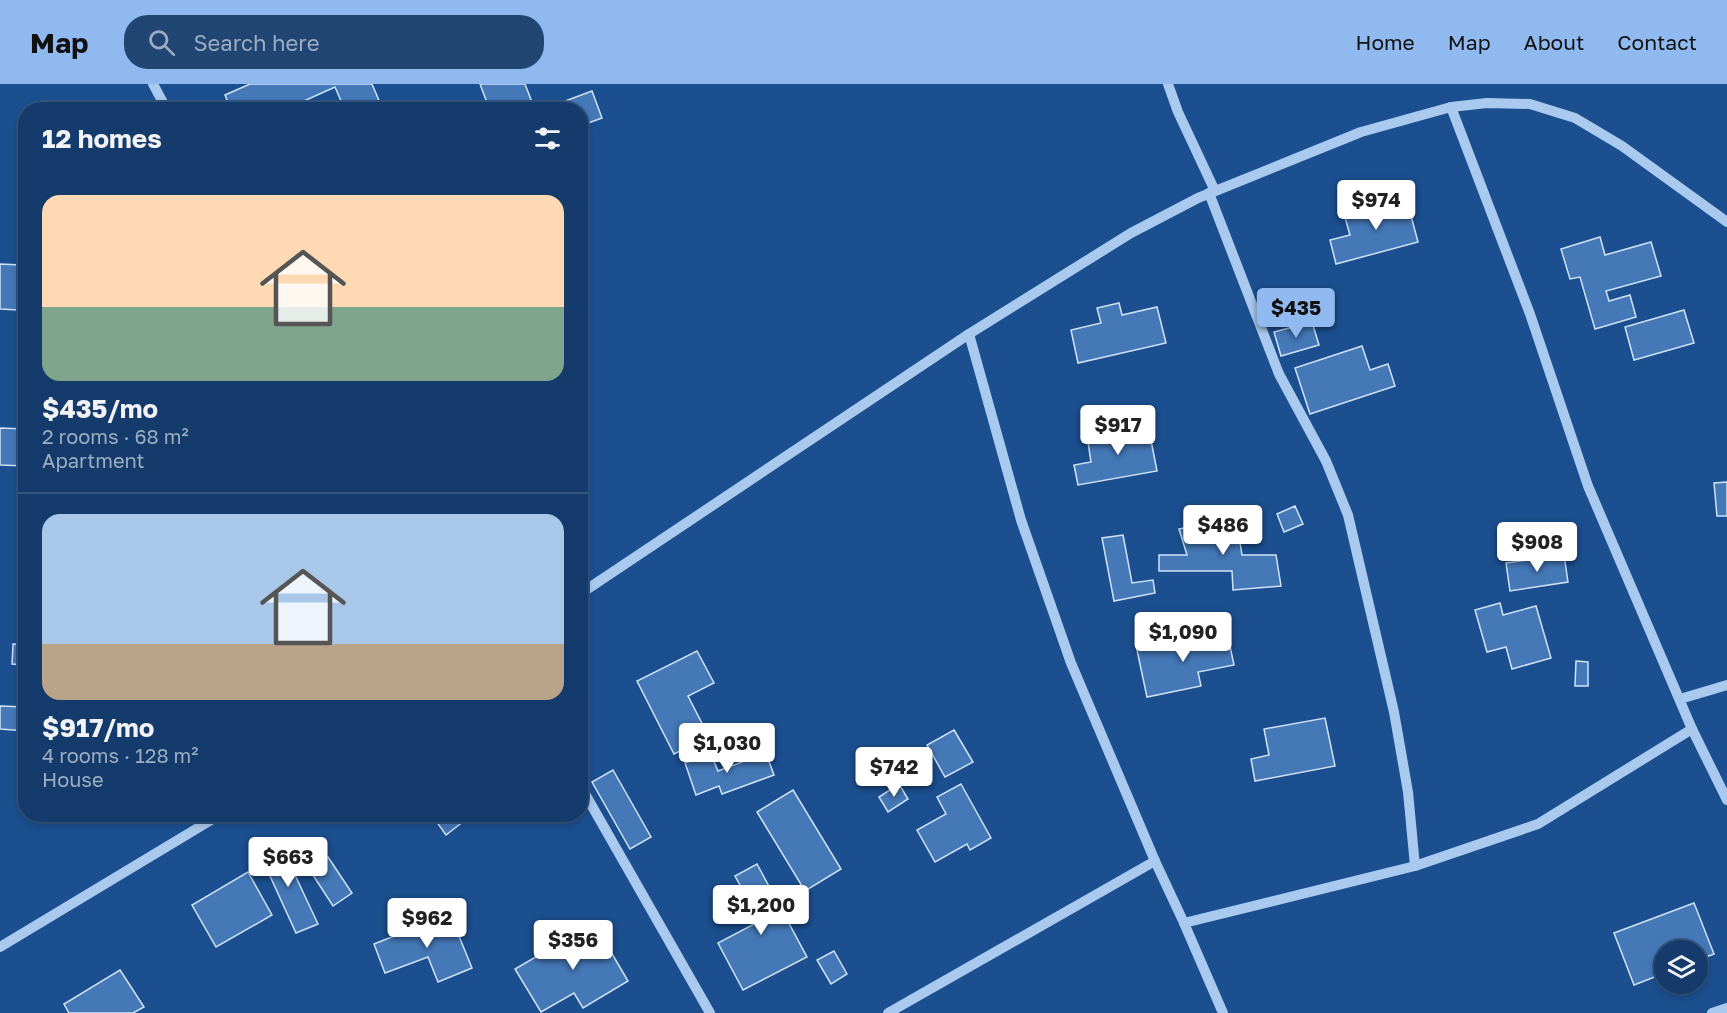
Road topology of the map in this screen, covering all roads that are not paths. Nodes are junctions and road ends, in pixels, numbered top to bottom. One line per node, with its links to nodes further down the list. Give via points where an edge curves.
1 (153, 84): 3 (street)
2 (1168, 84): 5 (street)
3 (163, 102)
4 (1451, 107): 5 (street, via 1361,132); 6 (street, via 1530,104 1575,118 1622,146); 10 (street, via 1530,314 1588,486)
5 (1212, 192): 7 (street, via 1131,233); 16 (street, via 1279,374 1326,460 1348,515 1395,712)
6 (1727, 222)
7 (969, 334): 8 (street); 15 (street, via 1021,520 1071,663)
8 (588, 589)
9 (1727, 685): 10 (street)
10 (1680, 699): 11 (street)
11 (1692, 729): 13 (street); 16 (street, via 1538,824)
12 (588, 799): 20 (street)
13 (1727, 800)
14 (208, 822): 18 (street)
15 (1155, 861): 17 (street); 21 (street)
16 (1415, 866): 17 (street)
17 (1184, 923): 22 (street)
18 (0, 947)
19 (1727, 1008): 23 (street)
20 (710, 1013)
21 (888, 1013)
22 (1223, 1013)
23 (1712, 1013)

